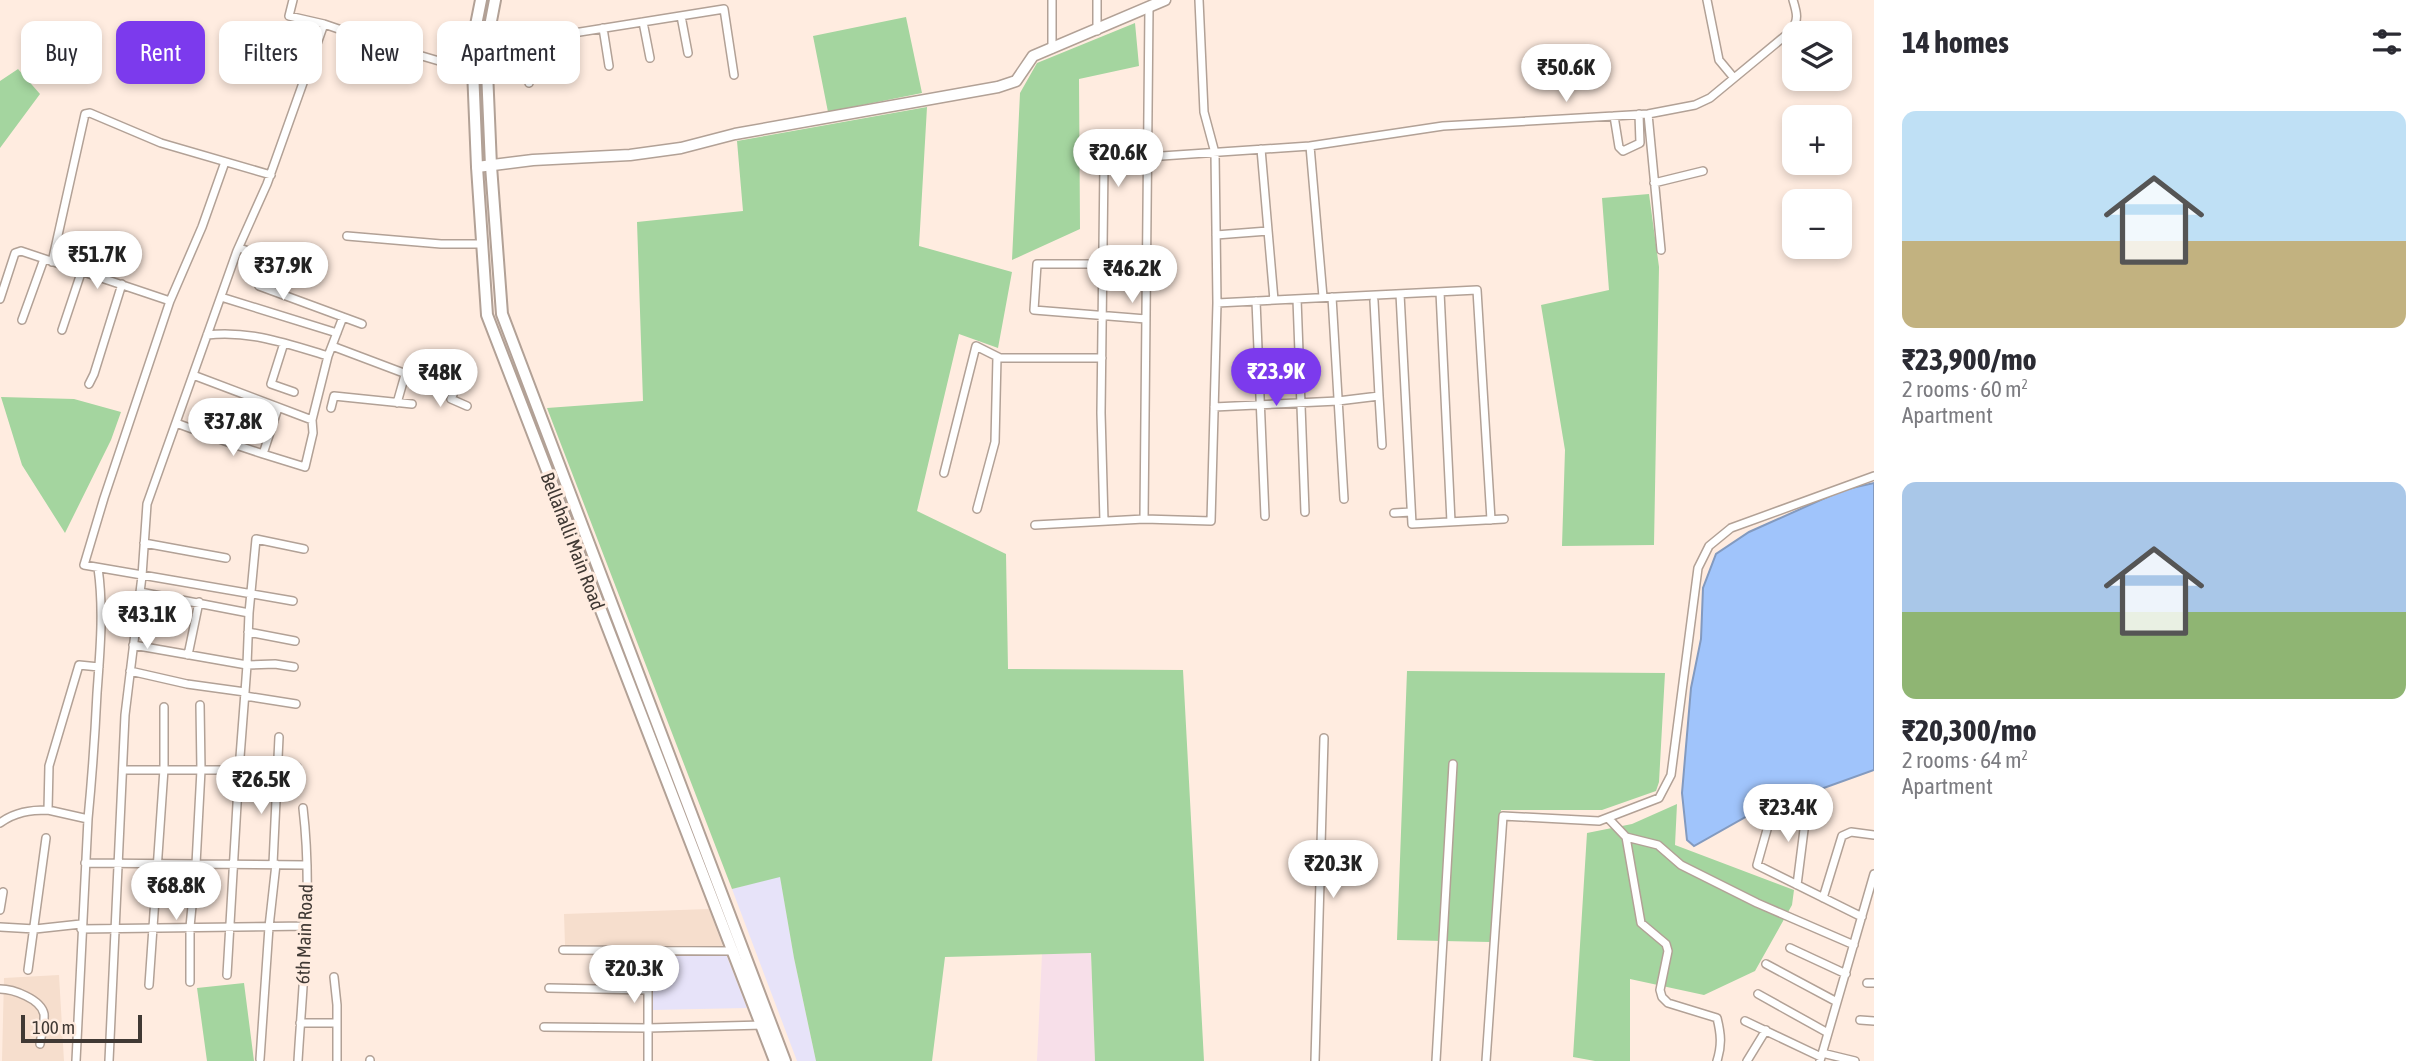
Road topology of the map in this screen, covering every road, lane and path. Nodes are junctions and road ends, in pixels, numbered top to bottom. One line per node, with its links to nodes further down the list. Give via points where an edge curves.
1 (293, 0): 15 (street, via 289,16)
2 (479, 0): 12 (main road, Bellahalli Main Road)
3 (495, 0): 13 (main road, Bellahalli Main Road)
4 (1052, 0): 19 (street)
5 (1097, 0): 17 (street)
6 (1166, 0): 10 (street)
7 (1199, 0): 33 (street, via 1204,112)
8 (1707, 0): 25 (street, via 1719,60)
9 (1793, 0): 25 (street, via 1797,23 1791,32)
10 (1149, 8): 17 (street); 34 (street)
11 (681, 16): 14 (street); 20 (street); 24 (street, via 724,9)
12 (476, 21)
13 (491, 21)
14 (643, 22): 16 (street); 21 (street)
15 (324, 24): 22 (street); 39 (street)
16 (603, 29): 18 (street); 23 (street)
17 (1097, 31): 19 (street)
18 (580, 32)
19 (1052, 49): 36 (street, via 1033,56 1016,81 998,87 735,134 681,148)
20 (688, 53)
21 (650, 58)
22 (437, 60)
23 (609, 66)
24 (734, 75)
25 (1734, 78): 29 (street, via 1702,103)
26 (474, 84): 37 (main road, Bellahalli Main Road)
27 (488, 84): 36 (main road, Bellahalli Main Road)
28 (1639, 114): 29 (street); 30 (street); 30 (street, via 1640,143 1623,151)
29 (1648, 114): 40 (street)
30 (1614, 116): 31 (street, via 1443,126)
31 (1310, 146): 32 (street); 58 (street)
32 (1261, 149): 33 (street); 41 (street)
33 (1215, 153): 34 (street); 43 (street)
34 (1147, 157): 49 (street, via 1104,164); 68 (street)
35 (225, 162): 39 (street); 48 (street, via 85,114); 62 (street)
36 (491, 166): 37 (street); 180 (main road, Bellahalli Main Road, via 502,314)
37 (477, 167): 44 (main road, Bellahalli Main Road)
38 (1703, 171): 40 (street)
39 (271, 175): 45 (street)
40 (1654, 183): 46 (street)
41 (1268, 231): 43 (street); 61 (street)
42 (347, 236): 44 (street)
43 (1216, 236): 65 (street)
44 (482, 244): 180 (main road, Bellahalli Main Road, via 486,315)
45 (239, 248): 51 (street); 56 (street)
46 (1661, 250)
47 (44, 259): 48 (street); 59 (street, via 15,253); 69 (street)
48 (52, 262): 50 (street)
49 (1103, 264): 66 (street); 66 (street, via 1037,264 1034,310)
50 (82, 271): 52 (street); 71 (street)
51 (312, 271)
52 (122, 284): 62 (street); 81 (street)
53 (259, 286): 67 (street)
54 (1440, 292): 55 (street); 109 (street, via 1477,290); 111 (street)
55 (1400, 294): 57 (street); 104 (street)
56 (221, 297): 72 (street); 73 (street)
57 (1332, 297): 58 (street); 85 (street)
58 (1323, 298): 60 (street)
59 (0, 299)
60 (1297, 299): 61 (street); 87 (street)
61 (1274, 300): 63 (street)
62 (170, 301): 116 (street, via 84,565)
63 (1256, 301): 65 (street); 89 (street)
64 (1374, 301): 83 (street)
65 (1217, 303): 91 (street)
66 (1103, 314): 68 (street); 78 (street)
67 (343, 317): 70 (street); 72 (street)
68 (1146, 318): 107 (street)
69 (22, 320)
70 (362, 324)
71 (62, 330)
72 (337, 333): 75 (street)
73 (207, 335): 74 (street, via 229,332); 79 (street)
74 (284, 343): 76 (street); 82 (street, via 271,384)
75 (332, 346): 76 (street); 80 (street)
76 (328, 356): 94 (street)
77 (997, 357): 78 (street); 99 (street, via 976,346); 102 (street, via 995,442)
78 (1102, 358): 110 (street)
79 (193, 375): 84 (street); 95 (street)
80 (405, 375): 86 (street); 90 (street, via 454,392 447,398)
81 (89, 384)
82 (293, 391)
83 (1379, 396): 85 (street); 97 (street)
84 (253, 398): 92 (street); 96 (street)
85 (1338, 401): 87 (street); 101 (street)
86 (397, 403): 88 (street); 93 (street, via 334,396)
87 (1301, 403): 89 (street); 103 (street)
88 (412, 404)
89 (1261, 405): 91 (street); 106 (street)
90 (467, 406)
91 (1214, 407): 107 (street, via 1211,521)
92 (278, 408): 94 (street); 98 (street)
93 (331, 408)
94 (312, 420): 98 (street, via 305,467)
95 (176, 423): 96 (street); 113 (street, via 147,504)
96 (233, 444): 98 (street)
97 (1382, 445)
98 (264, 454)
99 (944, 473)
100 (1874, 476): 147 (street, via 1731,528 1709,546 1698,568 1671,775 1659,798)
101 (1344, 499)
102 (977, 509)
103 (1305, 512)
104 (1411, 512): 105 (street); 111 (street, via 1412,524)
105 (1394, 513)
106 (1265, 516)
107 (1144, 519): 110 (street)
108 (1504, 519): 109 (street)
109 (1491, 520): 111 (street)
110 (1104, 521): 112 (street)
111 (1451, 522)
112 (1034, 525)
113 (144, 543): 115 (street); 117 (street)
114 (303, 549): 119 (street, via 256,539)
115 (226, 558)
116 (98, 568): 117 (street); 128 (street, via 103,598)
117 (142, 576): 118 (street); 119 (street)
118 (140, 592): 121 (street); 125 (street)
119 (250, 593): 120 (street); 122 (street)
120 (293, 601)
121 (199, 602): 122 (street); 126 (street)
122 (249, 613): 123 (street)
123 (248, 632): 124 (street); 127 (street)
124 (295, 641)
125 (134, 645): 126 (street); 130 (street)
126 (188, 655): 127 (street)
127 (247, 665): 129 (street); 131 (street)
128 (99, 667): 146 (street, via 79,665 49,766); 149 (street)
129 (294, 667)
130 (130, 671): 131 (street); 141 (street)
131 (245, 694): 132 (street); 143 (street)
132 (296, 704)
133 (201, 705): 142 (street)
134 (164, 707): 139 (street)
135 (279, 737): 140 (street)
136 (1324, 738): 213 (street)
137 (1453, 764): 214 (street)
138 (297, 767): 140 (street)
139 (164, 769): 141 (street); 142 (street); 158 (street)
140 (279, 769): 143 (street); 156 (street)
141 (123, 770): 157 (street)
142 (201, 770): 143 (street); 155 (street)
143 (239, 770): 159 (street)
144 (1807, 806): 162 (street)
145 (303, 808): 160 (street, 6th Main Road)
146 (48, 810): 149 (street); 150 (street, via 10,815)
147 (1608, 818): 152 (street); 215 (street, via 1503,816)
148 (1770, 818): 162 (street, via 1757,865)
149 (88, 819): 154 (street)
150 (0, 823)
151 (1874, 835): 164 (street, via 1851,832 1842,836)
152 (1626, 837): 176 (street, via 1658,845 1681,865); 216 (street, via 1641,923 1668,951 1662,997 1717,1018 1722,1036)
153 (46, 838): 175 (street)
154 (85, 863): 157 (street); 167 (street)
155 (196, 864): 158 (street); 159 (street); 170 (street)
156 (274, 864): 159 (street); 160 (street); 172 (street)
157 (120, 865): 158 (street); 173 (street)
158 (157, 865): 174 (street)
159 (235, 865): 171 (street)
160 (306, 865): 168 (street, 6th Main Road)
161 (1874, 874): 166 (street)
162 (1797, 885): 164 (street)
163 (3, 892): 165 (street)
164 (1823, 898): 166 (street)
165 (0, 910)
166 (1862, 917): 176 (street)
167 (81, 926): 173 (street); 175 (street); 206 (street)
168 (307, 926): 172 (street); 196 (street, 6th Main Road)
169 (0, 927): 175 (street)
170 (190, 927): 171 (street); 174 (street); 186 (street)
171 (228, 927): 172 (street); 184 (street)
172 (269, 927): 205 (street)
173 (115, 928): 174 (street); 207 (street)
174 (153, 928): 187 (street)
175 (35, 929): 182 (street)
176 (1854, 945): 183 (street)
177 (1790, 948): 183 (street)
178 (563, 950): 179 (street)
179 (648, 950): 180 (street); 190 (street)
180 (738, 951): 198 (main road, Bellahalli Main Road); 212 (main road, Bellahalli Main Road)
181 (1766, 964): 192 (street)
182 (28, 970)
183 (1846, 974): 192 (street)
184 (227, 975)
185 (334, 977): 197 (street)
186 (190, 982)
187 (149, 985)
188 (549, 988): 190 (street)
189 (0, 989): 203 (street, via 22,993 41,1009)
190 (648, 990): 200 (street)
191 (1758, 994): 202 (street)
192 (1838, 1002): 202 (street)
193 (1860, 1020): 195 (street)
194 (1745, 1021): 201 (street)
195 (1874, 1021)
196 (300, 1023): 197 (street); 208 (street, 6th Main Road)
197 (337, 1023): 209 (street)
198 (763, 1025): 200 (street); 211 (main road, Bellahalli Main Road)
199 (544, 1027): 200 (street)
200 (648, 1028): 210 (street)
201 (1766, 1030): 204 (street); 217 (street)
202 (1828, 1033): 204 (street)
203 (40, 1044)
204 (1821, 1057): 218 (street)
205 (260, 1059)
206 (76, 1061)
207 (110, 1061)
208 (298, 1061)
209 (337, 1061)
210 (648, 1061)
211 (775, 1061)
212 (785, 1061)
213 (1315, 1061)
214 (1436, 1061)
215 (1486, 1061)
216 (1717, 1061)
217 (1747, 1061)
218 (1855, 1061)

